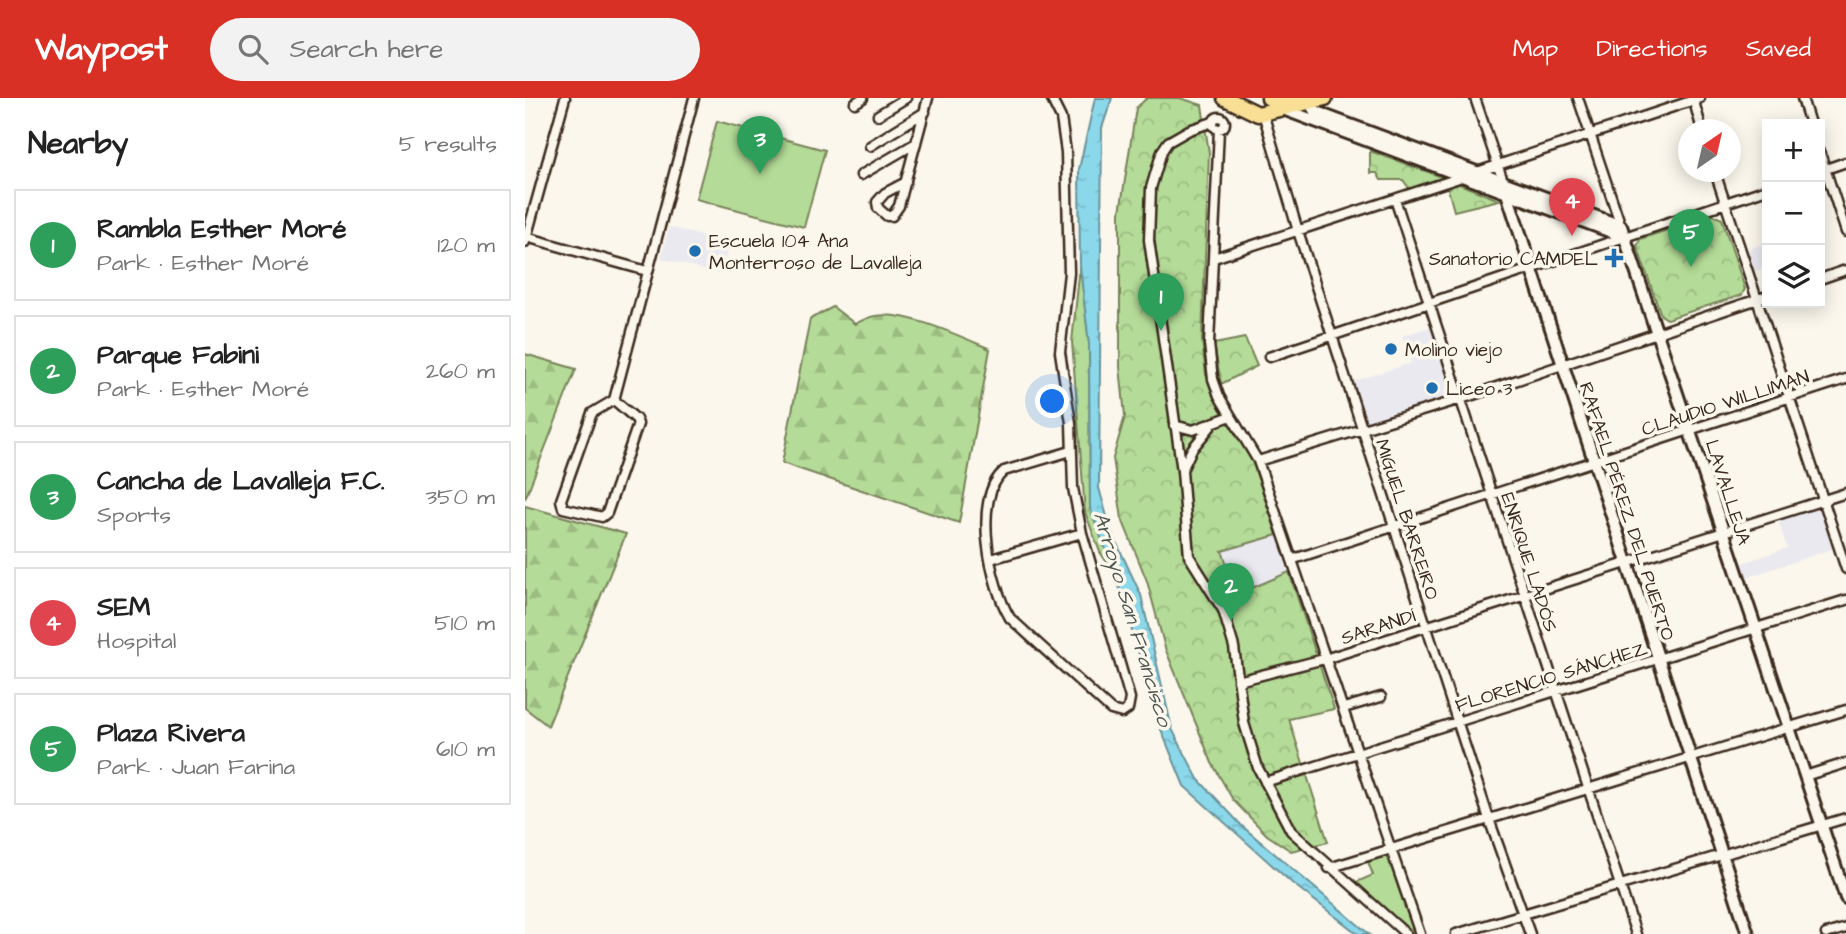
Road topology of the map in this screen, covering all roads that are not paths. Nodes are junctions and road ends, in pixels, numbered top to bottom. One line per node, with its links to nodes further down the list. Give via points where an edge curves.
1 (565, 98): 42 (street)
2 (694, 98): 46 (street)
3 (863, 98): 14 (street)
4 (906, 98): 18 (street)
5 (929, 98): 17 (street)
6 (1051, 98): 64 (street, via 1061,118 1066,152 1069,273 1060,352)
7 (1225, 98): 15 (highway)
8 (1325, 98): 13 (highway)
9 (1475, 98): 26 (street, RAFAEL PÉREZ DEL PUERTO)
10 (1578, 98): 22 (street, LAVALLEJA)
11 (1802, 98): 20 (street)
12 (1696, 99): 19 (street); 22 (street)
13 (1308, 100): 15 (highway); 16 (highway); 21 (main road, via 1319,113)
14 (855, 103)
15 (1260, 104): 16 (highway); 39 (street, MIGUEL BARREIRO)
16 (1283, 109): 21 (main road)
17 (925, 112): 23 (street); 24 (street)
18 (878, 115)
19 (1700, 119)
20 (1808, 119)
21 (1347, 129): 28 (main road); 30 (main road)
22 (1590, 134): 26 (street); 38 (street, LAVALLEJA)
23 (916, 143): 29 (street); 32 (street)
24 (870, 146)
25 (1846, 162): 27 (street)
26 (1497, 165): 28 (street); 34 (street, RAFAEL PÉREZ DEL PUERTO)
27 (1825, 169)
28 (1478, 172): 30 (street); 34 (main road)
29 (861, 175)
30 (1465, 176): 34 (main road); 36 (street)
31 (1825, 178): 40 (street)
32 (905, 182)
33 (1718, 182): 37 (street)
34 (1505, 187): 38 (main road); 41 (main road); 44 (main road, RAFAEL PÉREZ DEL PUERTO)
35 (1762, 191): 37 (street)
36 (1395, 199): 39 (street); 50 (street, ENRIQUE LADÓS)
37 (1724, 204): 41 (street); 49 (street)
38 (1621, 226): 41 (main road, LAVALLEJA)
39 (1298, 231): 43 (street); 52 (street, MIGUEL BARREIRO)
40 (1846, 232)
41 (1625, 237): 44 (street); 51 (main road, LAVALLEJA)
42 (526, 240): 46 (street)
43 (1214, 258): 59 (street, via 1209,344 1216,387); 60 (street, via 1216,126 1189,130 1168,142 1151,188 1149,240)
44 (1532, 268): 50 (street); 54 (main road, RAFAEL PÉREZ DEL PUERTO)
45 (1846, 270): 47 (street)
46 (647, 271): 58 (street)
47 (1825, 277)
48 (1762, 298): 49 (street)
49 (1758, 299): 51 (street); 56 (street)
50 (1429, 303): 52 (street); 57 (street, ENRIQUE LADÓS)
51 (1658, 333): 54 (street); 63 (main road, LAVALLEJA)
52 (1332, 335): 53 (street); 62 (street, MIGUEL BARREIRO)
53 (1269, 357)
54 (1562, 365): 57 (street); 66 (main road, RAFAEL PÉREZ DEL PUERTO)
55 (1846, 379): 56 (street, CLAUDIO WILLIMAN)
56 (1790, 398): 63 (street, CLAUDIO WILLIMAN); 70 (street)
57 (1461, 399): 62 (street); 69 (street, ENRIQUE LADÓS)
58 (614, 400): 58 (street, via 593,413 561,500 563,508 602,517 607,513 638,424)
59 (1231, 416): 61 (street); 65 (street)
60 (1174, 425): 61 (street, via 1184,430); 67 (street)
61 (1211, 426): 67 (street, via 1192,449)
62 (1363, 430): 65 (street); 71 (street, MIGUEL BARREIRO)
63 (1690, 430): 66 (street, CLAUDIO WILLIMAN); 72 (main road, LAVALLEJA)
64 (1071, 451): 73 (street); 74 (street, via 997,477 987,508)
65 (1258, 461): 75 (street)
66 (1594, 461): 69 (street, CLAUDIO WILLIMAN); 76 (main road, RAFAEL PÉREZ DEL PUERTO)
67 (1182, 471): 84 (street, via 1189,556 1223,610)
68 (1846, 493): 70 (street, SARANDÍ)
69 (1492, 495): 71 (street, CLAUDIO WILLIMAN); 78 (street, ENRIQUE LADÓS)
70 (1823, 501): 72 (street, SARANDÍ); 77 (street)
71 (1394, 527): 75 (street, CLAUDIO WILLIMAN); 80 (street, MIGUEL BARREIRO)
72 (1724, 532): 76 (street, SARANDÍ); 81 (main road, LAVALLEJA)
73 (1081, 533): 74 (street); 74 (street, via 1130,698 1122,713 1111,710 1010,618 1001,604)
74 (991, 559)
75 (1294, 559): 82 (street)
76 (1627, 563): 78 (street, SARANDÍ); 83 (main road, RAFAEL PÉREZ DEL PUERTO)
77 (1846, 569)
78 (1524, 596): 80 (street, SARANDÍ); 85 (street, ENRIQUE LADÓS)
79 (1846, 600): 81 (street, FLORENCIO SÁNCHEZ)
80 (1426, 627): 82 (street, SARANDÍ); 89 (street, MIGUEL BARREIRO)
81 (1756, 628): 83 (street, FLORENCIO SÁNCHEZ); 90 (main road, LAVALLEJA)
82 (1328, 658): 84 (street, SARANDÍ); 87 (street)
83 (1658, 659): 85 (street, FLORENCIO SÁNCHEZ); 92 (main road, RAFAEL PÉREZ DEL PUERTO)
84 (1238, 681): 95 (street, via 1244,723)
85 (1556, 691): 89 (street, FLORENCIO SÁNCHEZ); 96 (street, ENRIQUE LADÓS)
86 (1381, 697): 87 (street)
87 (1344, 708): 91 (street)
88 (1846, 710): 90 (street)
89 (1457, 722): 91 (street, FLORENCIO SÁNCHEZ); 98 (street, MIGUEL BARREIRO)
90 (1789, 727): 92 (street); 94 (main road, LAVALLEJA)
91 (1358, 752): 95 (street, FLORENCIO SÁNCHEZ); 100 (street)
92 (1690, 757): 96 (street); 101 (main road, RAFAEL PÉREZ DEL PUERTO)
93 (1846, 763): 94 (street)
94 (1805, 776): 99 (main road, LAVALLEJA)
95 (1265, 782): 102 (street, via 1291,831)
96 (1587, 788): 98 (street); 103 (street, ENRIQUE LADÓS)
97 (1846, 818): 99 (street)
98 (1489, 819): 100 (street); 105 (street, MIGUEL BARREIRO)
99 (1822, 826): 101 (street); 104 (main road, LAVALLEJA)
100 (1391, 849): 102 (street); 108 (street)
101 (1723, 857): 103 (street); 112 (main road, RAFAEL PÉREZ DEL PUERTO)
102 (1329, 868): 107 (street)
103 (1619, 887): 105 (street); 111 (street, ENRIQUE LADÓS)
104 (1846, 898)
105 (1523, 915): 109 (street); 110 (street, MIGUEL BARREIRO)
106 (1846, 928): 113 (street)
107 (1406, 934)
108 (1420, 934)
109 (1456, 934)
110 (1530, 934)
111 (1636, 934)
112 (1748, 934)
113 (1826, 934)

